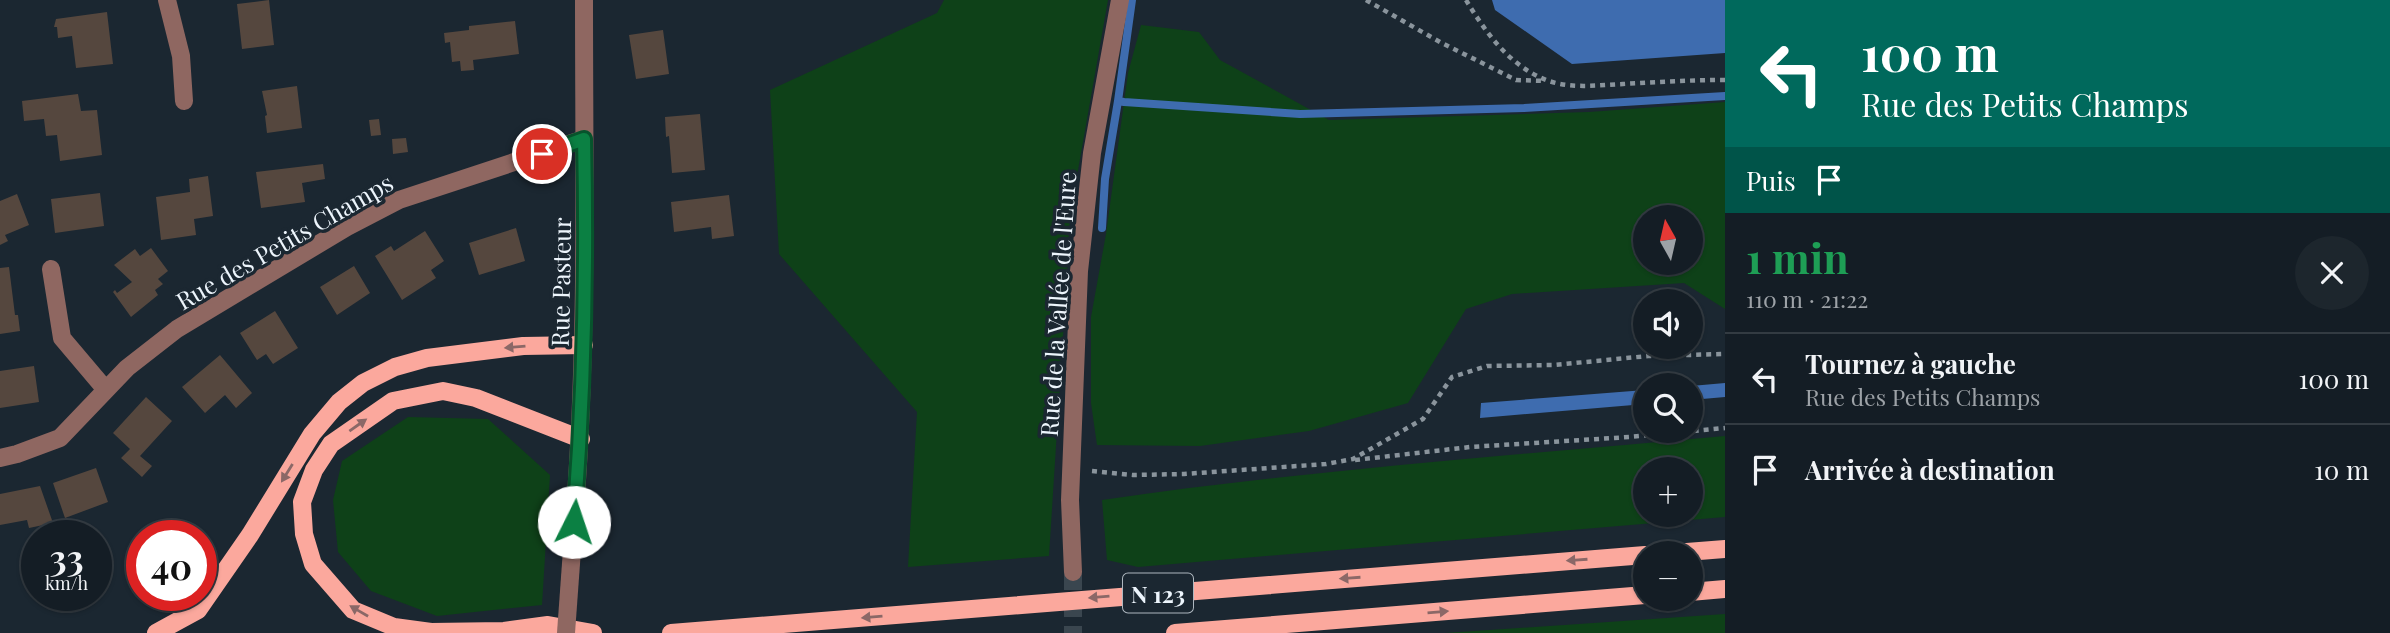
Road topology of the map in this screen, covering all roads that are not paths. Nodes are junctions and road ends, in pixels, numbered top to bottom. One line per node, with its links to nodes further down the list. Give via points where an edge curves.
1 (167, 0): 4 (street, via 181,56)
2 (584, 0): 5 (street, Rue Pasteur)
3 (1120, 0): 14 (street, Rue de la Vallée de l'Eure, via 1092,153 1079,271 1070,500)
4 (184, 101)
5 (584, 139): 7 (street, Rue Pasteur); 8 (street, Rue des Petits Champs, via 399,200 347,226 177,330)
6 (51, 269): 8 (street, via 62,338)
7 (584, 345): 9 (street, Rue Pasteur); 18 (main road, one-way to 18, via 523,346 427,358 363,383 339,402 312,434 198,610)
8 (106, 390): 10 (street, Rue des Petits Champs, via 60,438)
9 (581, 439): 19 (street, Rue Pasteur, bridge); 20 (main road, one-way to 9, via 548,625 480,632 394,627 353,610 313,564 303,523 302,502 314,470 331,444 393,401 443,391 476,398)
10 (0, 458)
11 (1725, 549): 12 (main road)
12 (1703, 551)
13 (1633, 556): 21 (main road, N 123, one-way to 21)
14 (1073, 572)
15 (1725, 589): 16 (main road)
16 (1703, 591)
17 (1633, 596): 22 (main road, N 123, one-way to 17)
18 (156, 633)
19 (566, 633)
20 (593, 633)
21 (671, 633)
22 (1175, 633)

